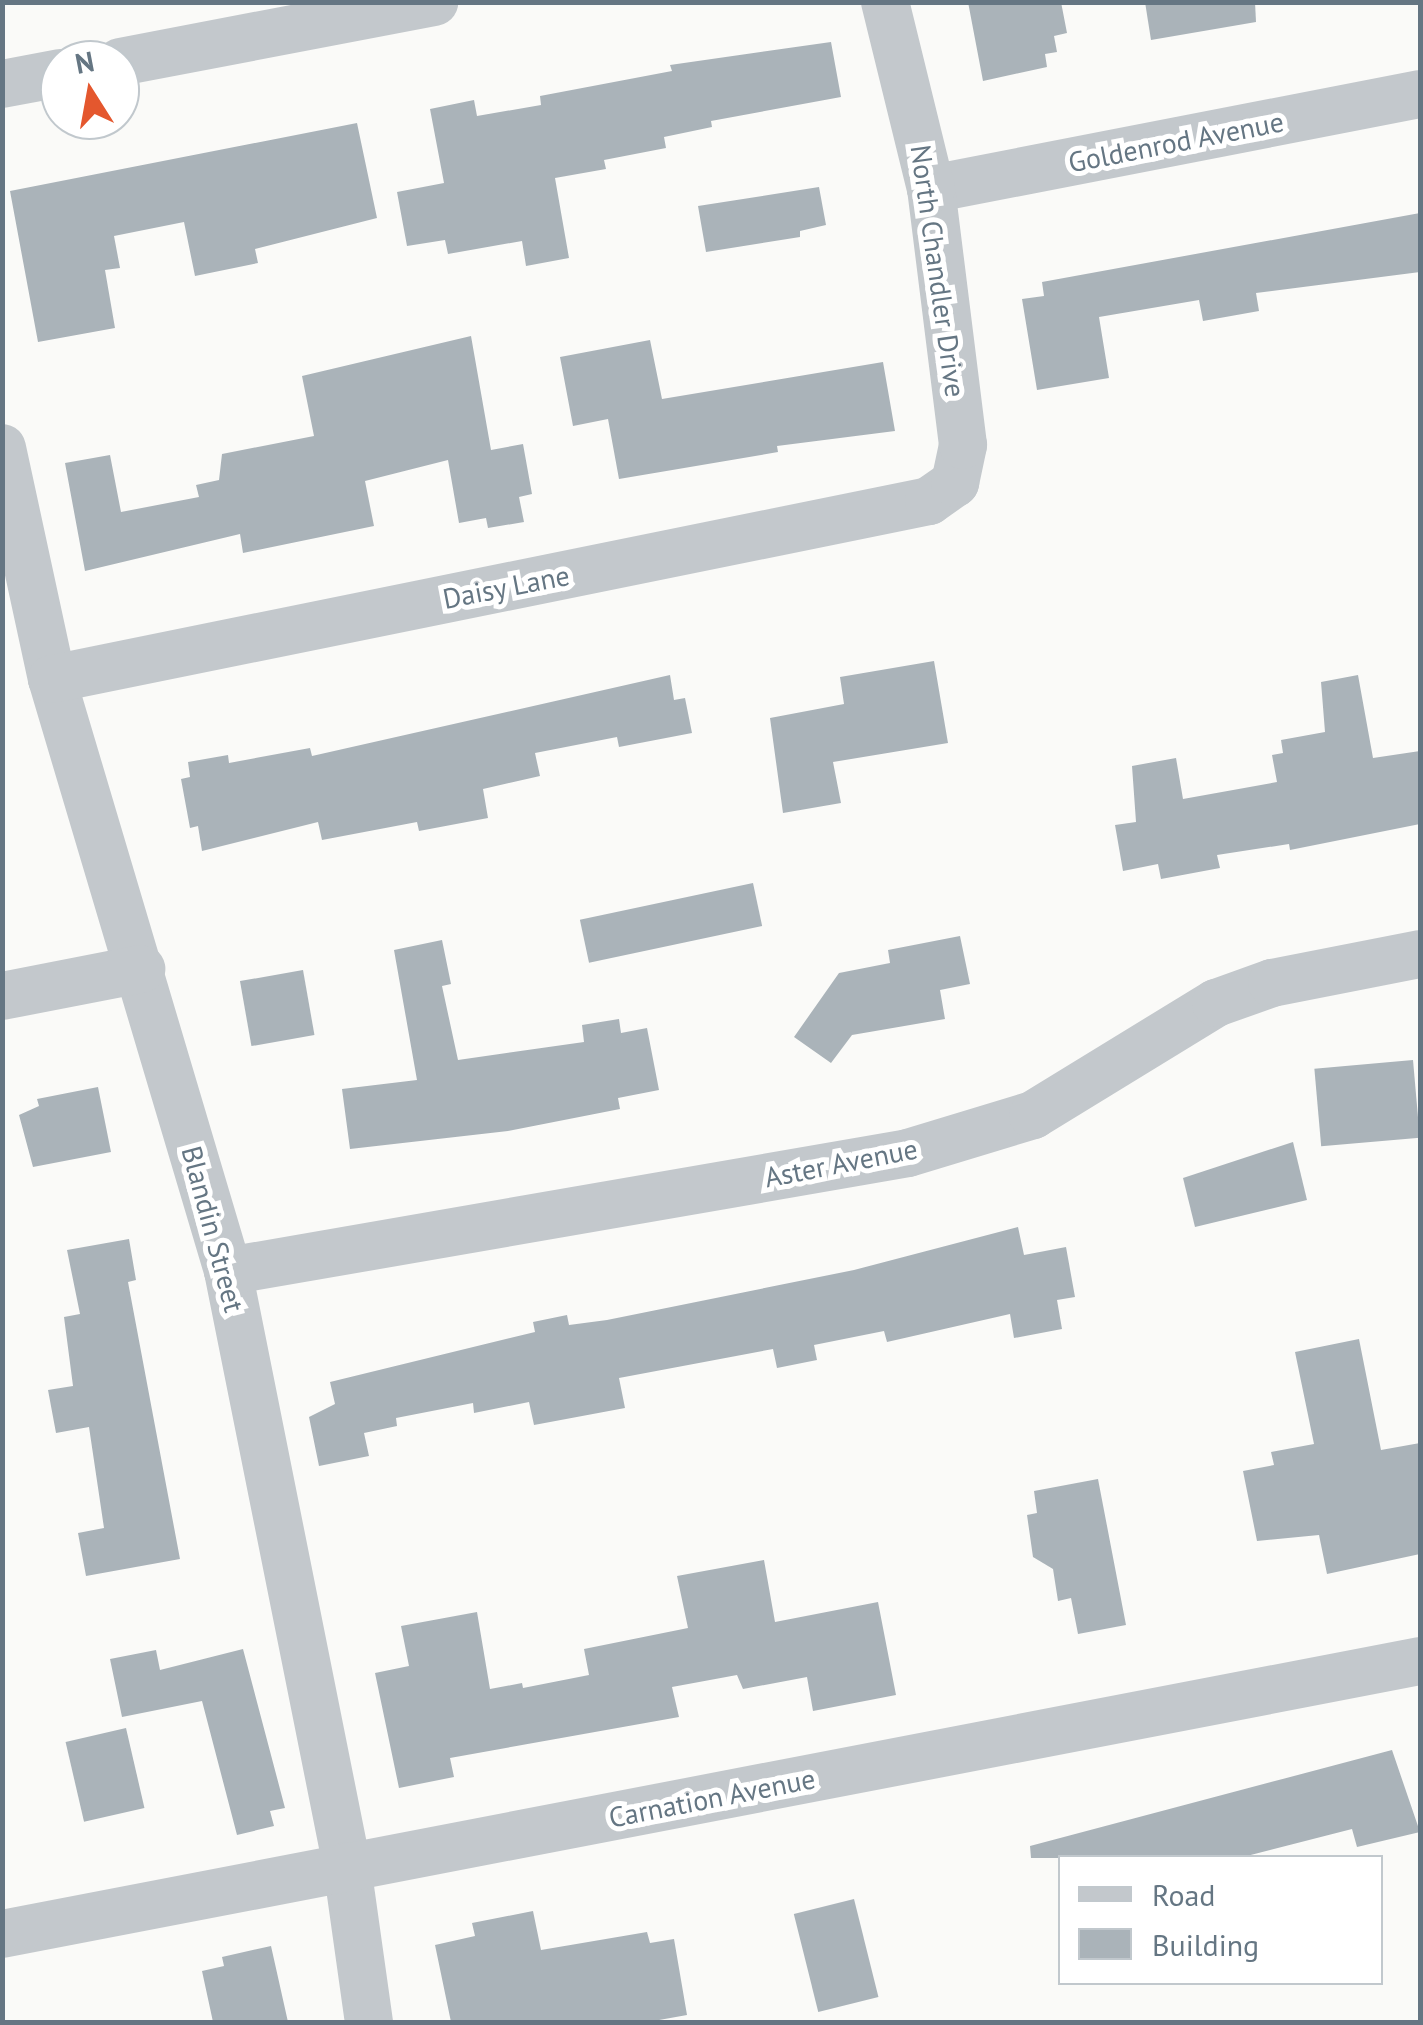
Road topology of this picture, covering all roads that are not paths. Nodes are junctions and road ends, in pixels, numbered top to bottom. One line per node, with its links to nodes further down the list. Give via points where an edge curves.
1 (434, 2): 3 (street)
2 (886, 2): 7 (street, North Chandler Drive)
3 (140, 58)
4 (40, 77): 5 (street)
5 (2, 84)
6 (1420, 94): 7 (street, Goldenrod Avenue)
7 (932, 189): 9 (street, North Chandler Drive, via 963,445)
8 (2, 448): 10 (street, Blandin Street)
9 (955, 483): 10 (street, Daisy Lane, via 930,501)
10 (52, 679): 12 (street, Blandin Street)
11 (1420, 954): 14 (street, Aster Avenue, via 1272,983 1216,1003 1033,1115 908,1153)
12 (141, 968): 13 (street); 14 (street, Blandin Street)
13 (2, 996)
14 (228, 1272): 16 (street, Blandin Street)
15 (1420, 1661): 16 (street, Carnation Avenue)
16 (347, 1866): 17 (street, Carnation Avenue); 18 (street, Blandin Street)
17 (2, 1934)
18 (368, 2022)

